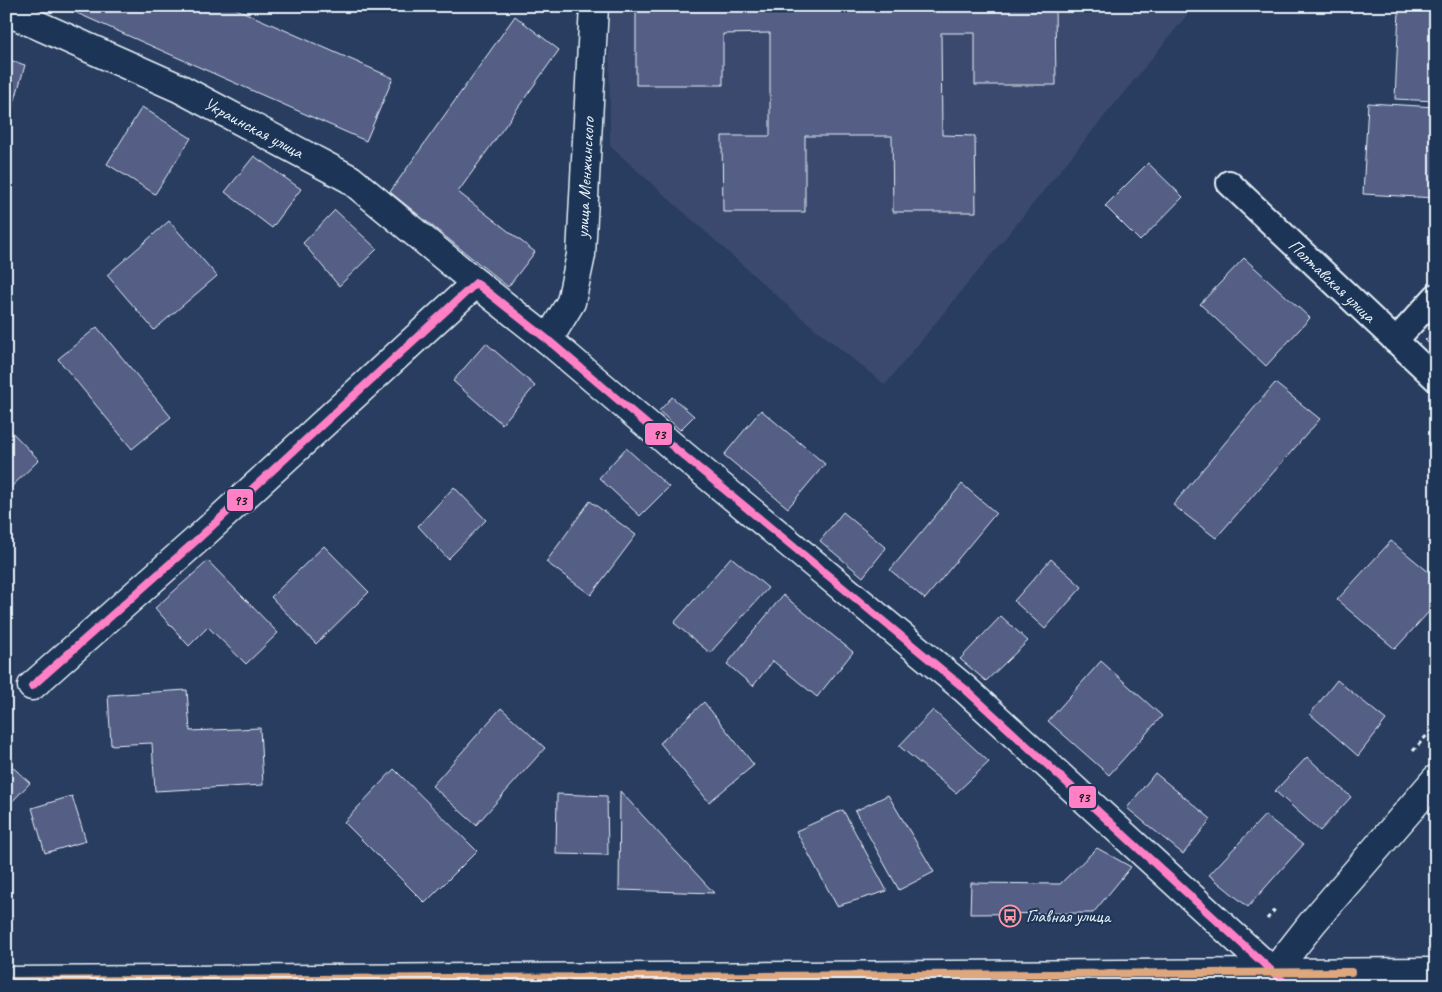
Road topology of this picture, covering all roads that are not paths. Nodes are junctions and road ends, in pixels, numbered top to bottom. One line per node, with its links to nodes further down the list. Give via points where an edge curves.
1 (594, 6): 6 (street, улица Менжинского, via 581,255 571,302)
2 (6, 11): 4 (street, Украинская улица, via 179,88 350,180)
3 (1229, 182): 7 (lane, Полтавская улица)
4 (476, 283): 6 (street, Украинская улица); 9 (street, via 200,538)
5 (1436, 296): 7 (lane)
6 (548, 340): 12 (street, Украинская улица, via 965,689)
7 (1395, 341): 8 (lane, Полтавская улица)
8 (1436, 379)
9 (32, 686)
10 (1436, 779): 12 (street, via 1313,922)
11 (1436, 972): 12 (street)
12 (1280, 979): 13 (street)
13 (6, 981)

